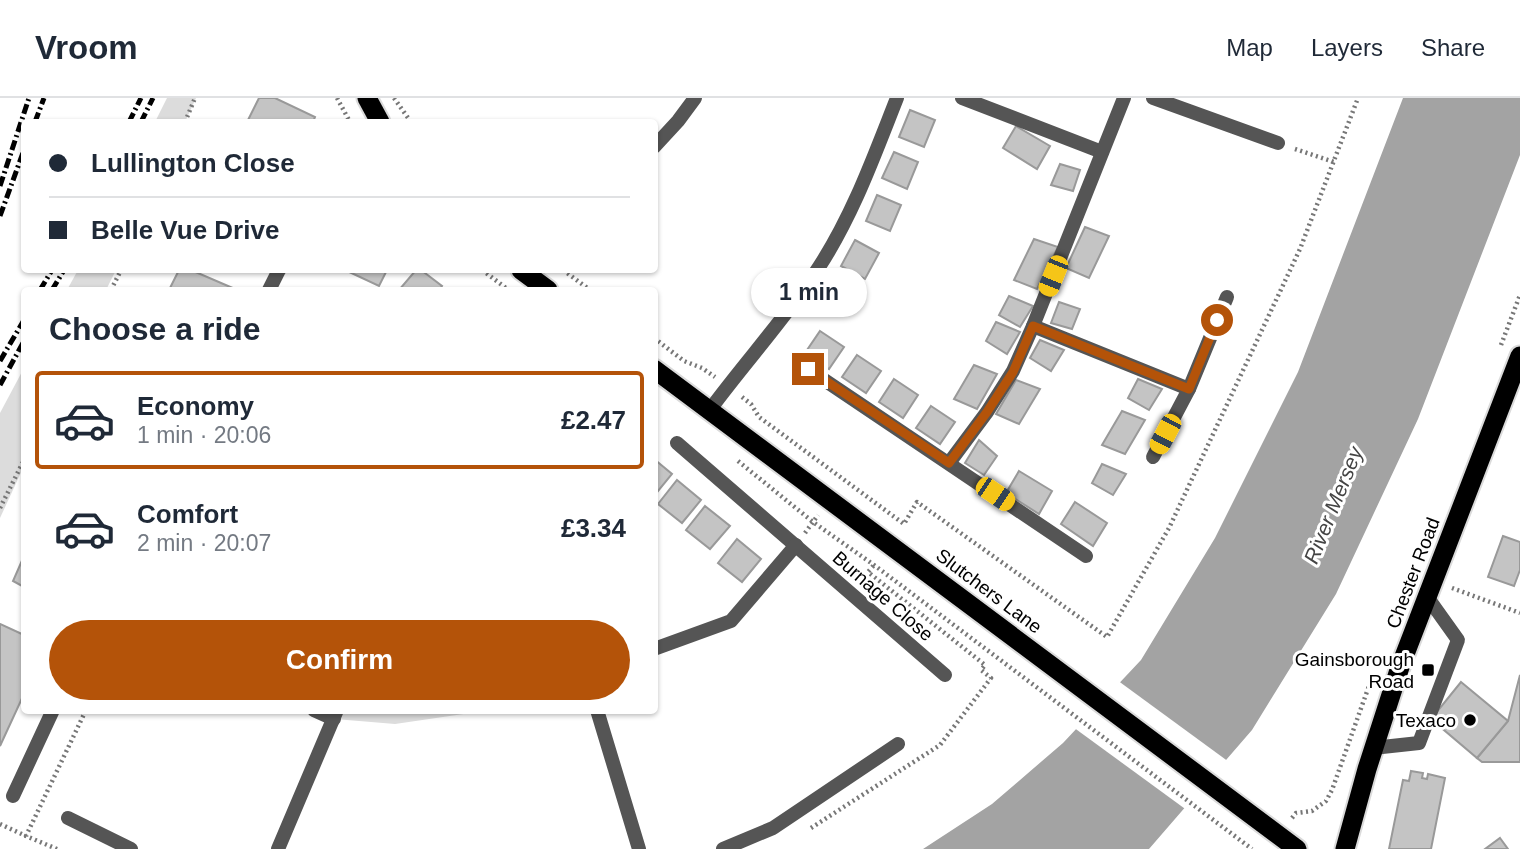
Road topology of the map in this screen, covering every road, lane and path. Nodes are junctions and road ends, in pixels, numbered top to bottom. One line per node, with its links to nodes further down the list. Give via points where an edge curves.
1 (195, 98): 10 (path)
2 (337, 98): 11 (path)
3 (367, 98): 12 (highway)
4 (394, 98): 13 (path)
5 (695, 98): 14 (street)
6 (897, 98): 33 (street, via 852,210 820,266)
7 (962, 98): 16 (street)
8 (1124, 98): 16 (street)
9 (1153, 98): 15 (street)
10 (186, 119)
11 (348, 119)
12 (378, 119)
13 (409, 119)
14 (658, 143)
15 (1278, 143): 17 (path)
16 (1102, 152): 25 (street)
17 (1334, 162)
18 (486, 273): 21 (path)
19 (525, 273): 22 (highway)
20 (567, 273): 23 (path)
21 (506, 287)
22 (544, 287)
23 (586, 287)
24 (1227, 298): 31 (street)
25 (1033, 326): 31 (street); 37 (street, via 1013,372)
26 (658, 341): 28 (path)
27 (1520, 356): 46 (highway, Chester Road)
28 (702, 368)
29 (808, 369): 37 (street)
30 (658, 372): 33 (highway, Slutchers Lane)
31 (1189, 389): 36 (street)
32 (751, 404): 42 (path, via 759,417)
33 (709, 411): 39 (highway, Slutchers Lane)
34 (677, 443): 43 (street, Burnage Close)
35 (732, 457): 41 (path)
36 (1153, 457)
37 (949, 463): 44 (street)
38 (21, 466): 40 (path)
39 (828, 500): 41 (path); 67 (highway, Slutchers Lane)
40 (0, 508)
41 (813, 522): 43 (path); 45 (path)
42 (904, 524)
43 (796, 545): 48 (street, via 731,621); 49 (street, Burnage Close)
44 (1086, 556)
45 (874, 565): 59 (path, via 868,572 985,664 981,670 991,678 940,745); 66 (path)
46 (1431, 589): 47 (path); 55 (highway, Chester Road); 55 (street, via 1458,640 1419,743)
47 (1520, 613)
48 (658, 648)
49 (945, 675)
50 (51, 714): 56 (street)
51 (84, 714): 60 (path)
52 (598, 714): 64 (street)
53 (335, 715): 63 (street)
54 (898, 744): 65 (street, via 773,828)
55 (1373, 748): 68 (highway, Chester Road)
56 (13, 796)
57 (68, 818): 62 (street)
58 (0, 824): 60 (path)
59 (806, 831)
60 (26, 836): 61 (path)
61 (57, 849)
62 (131, 849)
63 (278, 849)
64 (639, 849)
65 (723, 849)
66 (1252, 849)
67 (1297, 849)
68 (1345, 849)

